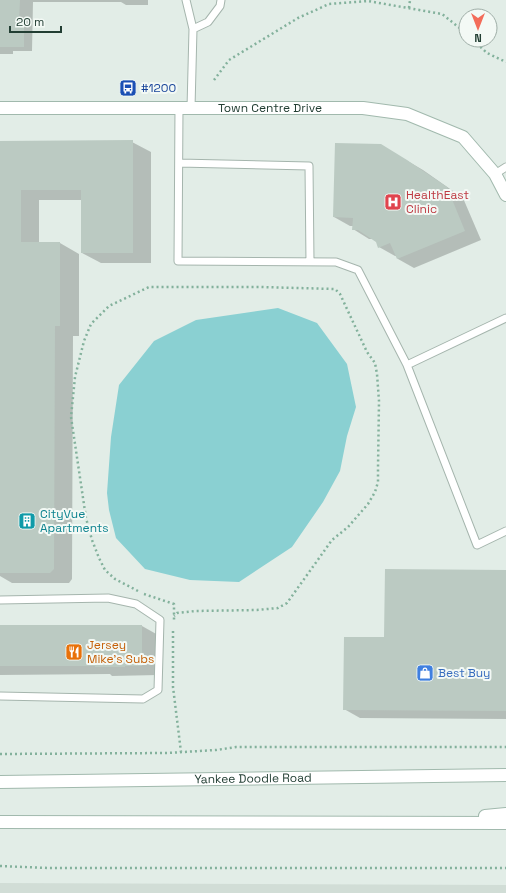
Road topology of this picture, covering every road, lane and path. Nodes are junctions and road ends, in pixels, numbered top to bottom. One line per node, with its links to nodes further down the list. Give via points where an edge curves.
1 (186, 0): 6 (lane)
2 (221, 0): 6 (lane, via 220,6 208,22)
3 (410, 0): 4 (path)
4 (409, 8): 5 (path, via 442,14); 9 (path, via 368,1 329,4 298,18 229,60)
5 (458, 27)
6 (193, 29): 11 (lane)
7 (483, 48): 8 (path)
8 (506, 62)
9 (214, 80)
10 (0, 108): 11 (main road, Town Centre Drive)
11 (185, 108): 12 (lane); 14 (main road, Town Centre Drive, via 364,108 407,114 463,137)
12 (179, 163): 16 (lane, via 309,166); 16 (lane, via 178,261)
13 (506, 167): 14 (lane)
14 (495, 174): 15 (main road, Town Centre Drive)
15 (506, 195)
16 (310, 262): 18 (lane, via 336,262 358,270)
17 (506, 318): 18 (lane)
18 (406, 365): 19 (lane, via 476,545)
19 (506, 531)
20 (0, 600): 22 (lane, via 108,598 136,604 160,620 158,690 143,699)
21 (174, 616): 21 (path, via 174,604 142,593 115,579 105,570 92,540 86,518 71,417 75,378 91,324 109,306 149,287 335,289 340,294 378,374 378,482 375,492 348,527 332,540 287,603 278,608 195,611 177,613); 24 (path, via 173,687)
22 (0, 696)
23 (506, 746): 24 (path, via 236,747)
24 (182, 752): 25 (path)
25 (0, 754)
26 (506, 775): 27 (main road, Yankee Doodle Road)
27 (0, 782)
28 (506, 814): 30 (main road)
29 (0, 822): 30 (main road)
30 (412, 823): 31 (main road)
31 (506, 823)
32 (0, 866): 33 (path)
33 (506, 868)

